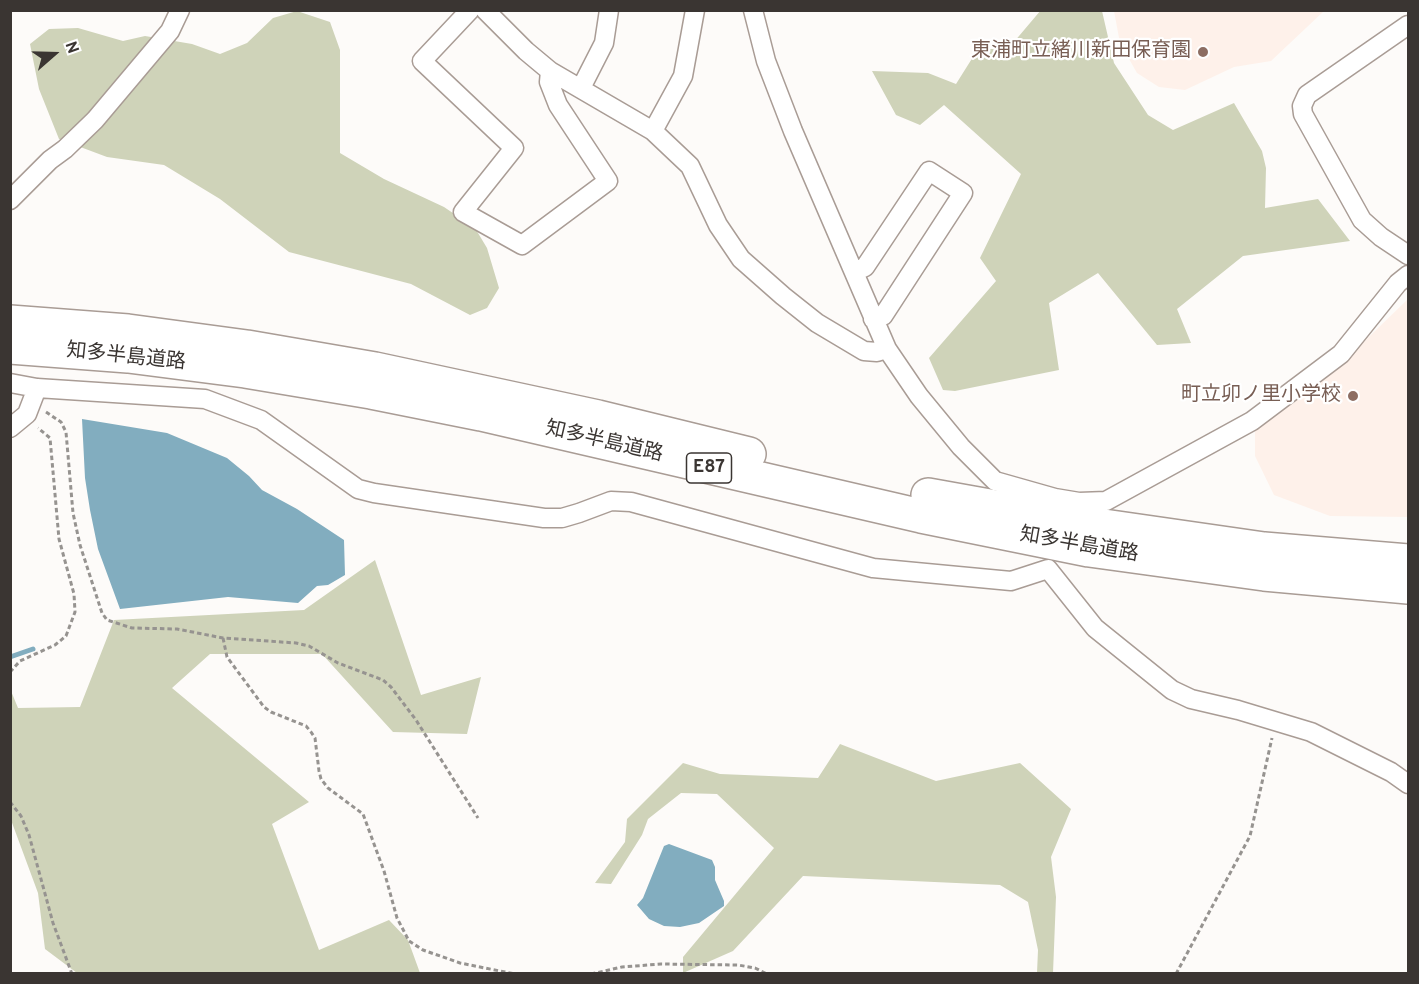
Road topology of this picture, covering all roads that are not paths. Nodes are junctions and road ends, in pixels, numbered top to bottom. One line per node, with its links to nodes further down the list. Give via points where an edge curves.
1 (180, 10): 12 (street, via 170,31 95,120)
2 (470, 10): 9 (street, via 422,61 514,148 463,212 522,245 608,181 558,105 549,82)
3 (485, 10): 9 (street)
4 (609, 10): 10 (street, via 604,43)
5 (695, 10): 11 (street, via 684,76)
6 (753, 10): 14 (street, via 766,61)
7 (1399, 10): 8 (street)
8 (1408, 25): 13 (street, via 1307,94 1302,106 1362,220)
9 (550, 71): 10 (street)
10 (581, 88): 11 (street)
11 (653, 131): 19 (street, via 690,166 718,225 741,260 817,323 849,343 870,353)
12 (10, 200)
13 (1408, 255)
14 (854, 272): 16 (street); 16 (street, via 864,267 929,171 963,193 883,316)
15 (1408, 274): 19 (street, via 1341,354 1252,422 1106,501 1055,498 995,482 919,396)
16 (873, 319): 19 (street)
17 (10, 322): 22 (highway, 知多半島道路 / E87, via 139,332 375,369 927,495 1090,524 1264,549)
18 (10, 347): 23 (highway, 知多半島道路 / E87, via 128,356 371,392 910,514 1089,550 1264,574)
19 (887, 349)
20 (10, 383): 21 (street)
21 (26, 409): 24 (street, via 205,399 261,420 358,489 374,494 544,518 562,518 611,501 630,502 873,568 1011,581 1048,569 1095,628 1172,690 1191,699 1311,732)
22 (1408, 561)
23 (1408, 587)
24 (1408, 784)

